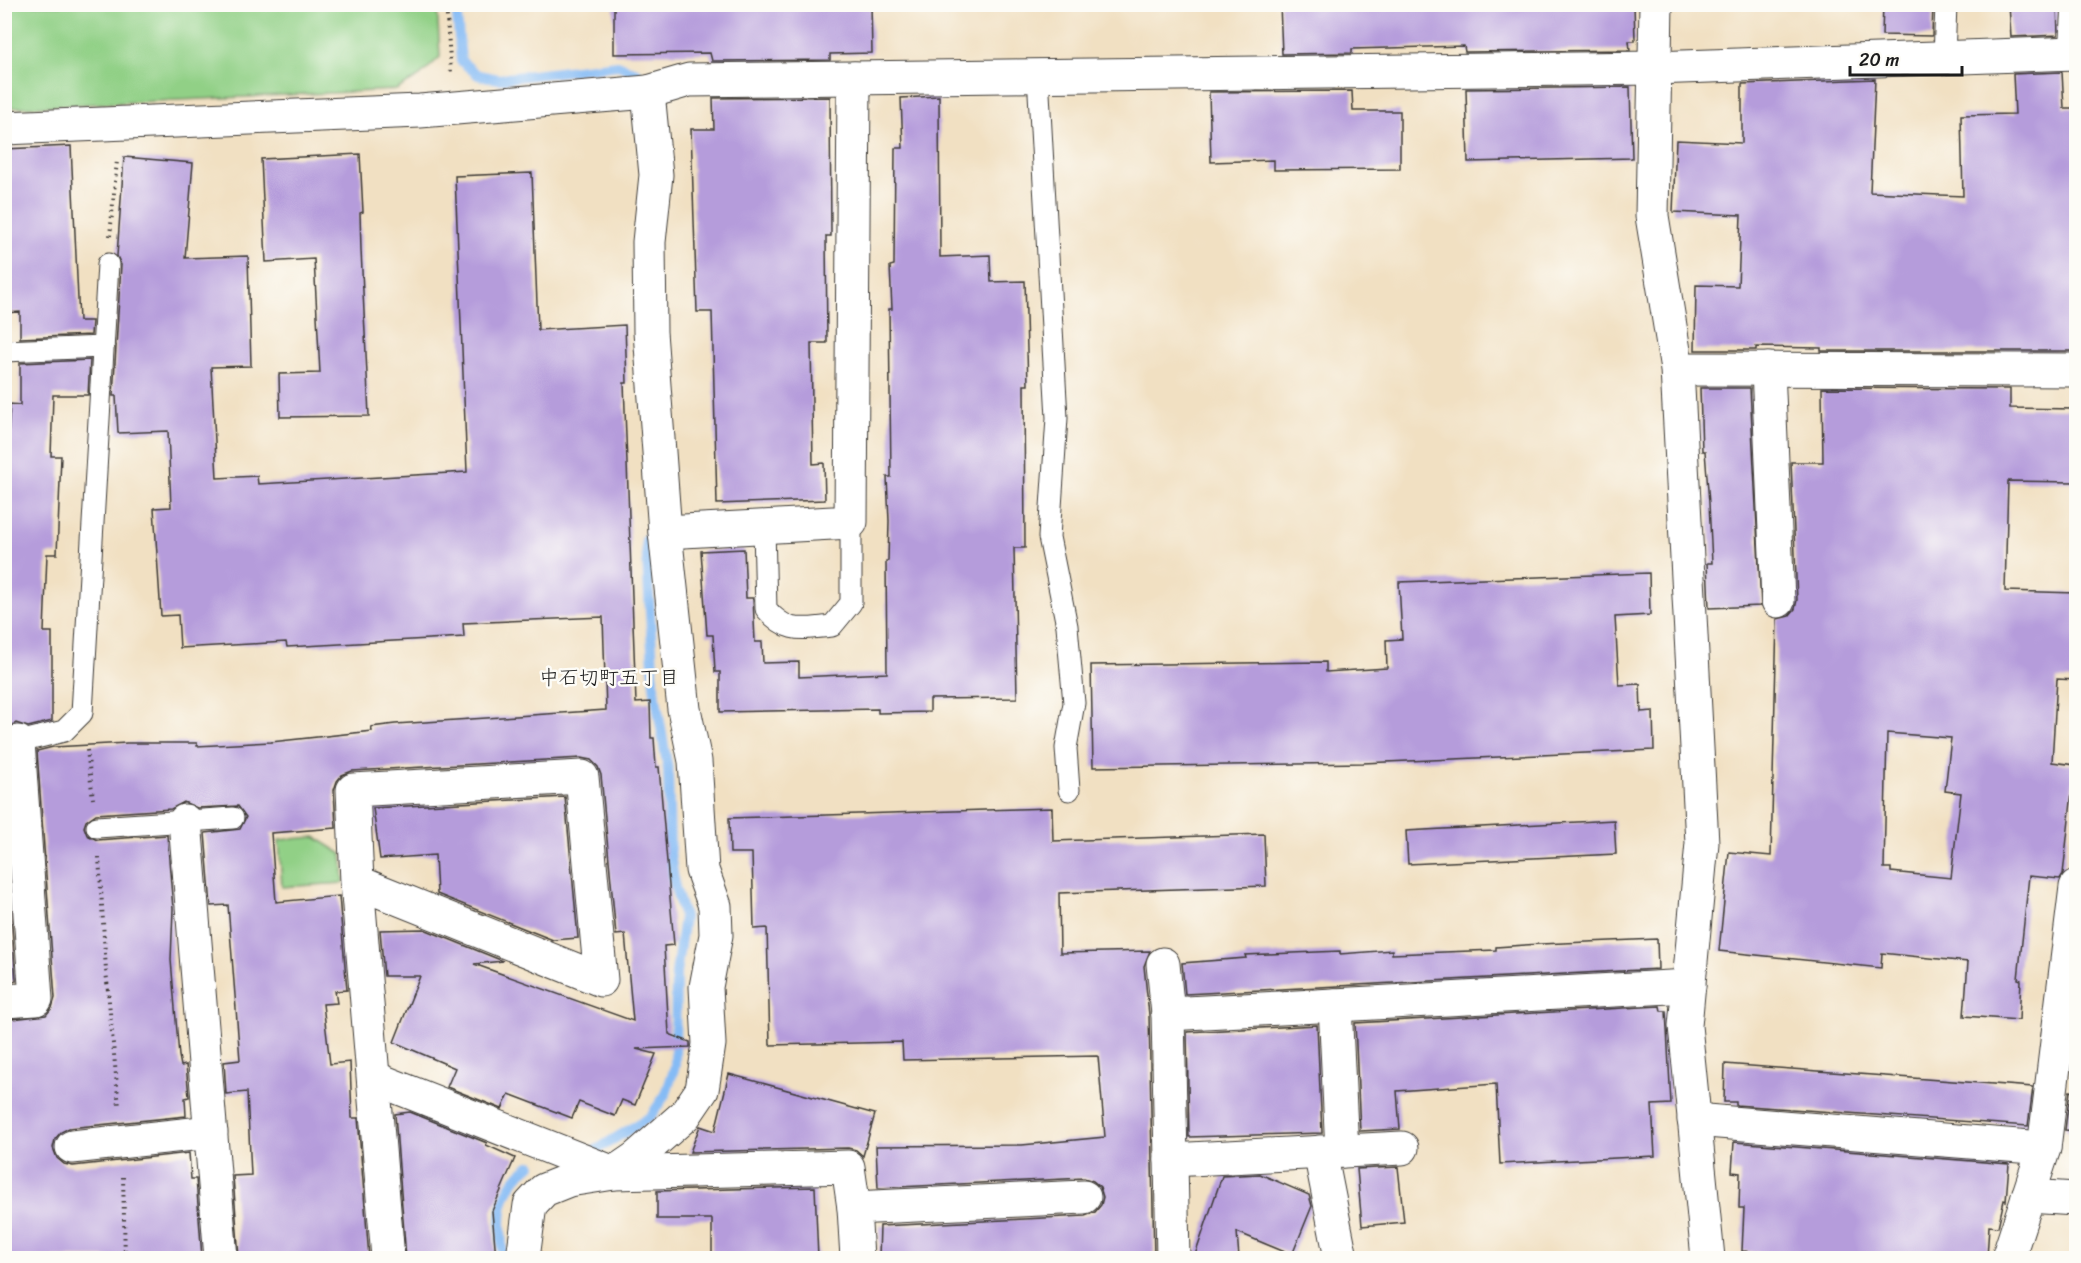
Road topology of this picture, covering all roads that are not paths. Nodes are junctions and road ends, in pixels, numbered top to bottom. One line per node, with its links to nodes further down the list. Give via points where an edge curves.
1 (1656, 4): 6 (street)
2 (1947, 4): 5 (lane)
3 (2073, 4): 4 (lane)
4 (2073, 53): 5 (street)
5 (1944, 58): 6 (street)
6 (1654, 68): 7 (street); 14 (street, via 1652,216)
7 (1038, 75): 8 (street); 22 (lane, via 1057,418 1049,537 1067,626 1074,703 1066,748)
8 (854, 78): 9 (street, via 689,80); 17 (street)
9 (648, 92): 10 (street, via 454,108); 19 (street, via 656,175 649,242 650,332)
10 (4, 128)
11 (108, 264): 12 (lane)
12 (103, 347): 13 (lane); 21 (lane, via 82,713 64,731)
13 (4, 351)
14 (1677, 369): 15 (street); 30 (street, via 1702,843)
15 (1768, 369): 16 (street); 20 (street)
16 (2076, 370)
17 (851, 522): 18 (street); 18 (lane, via 851,603 832,626 803,629 781,625 766,609)
18 (764, 528): 19 (street)
19 (665, 532): 43 (street, via 684,709 695,761 702,870 715,906 716,935 706,987 709,1044 702,1090 686,1115)
20 (1778, 601)
21 (11, 744): 31 (street, via 36,999)
22 (1069, 790)
23 (233, 818): 24 (lane)
24 (185, 821): 25 (lane); 37 (street)
25 (97, 827)
26 (357, 882): 26 (street, via 353,790 582,777 601,980); 35 (street)
27 (2076, 887): 28 (street)
28 (2074, 922): 34 (street)
29 (1163, 964): 33 (street)
30 (1689, 986): 32 (street); 36 (street, via 1685,1026)
31 (4, 1001)
32 (1335, 1005): 33 (street); 41 (street)
33 (1168, 1014): 42 (street)
34 (2065, 1074): 40 (street)
35 (374, 1078): 43 (street); 49 (street)
36 (1694, 1120): 40 (street); 54 (street)
37 (211, 1132): 38 (street); 48 (street)
38 (72, 1147)
39 (1402, 1148): 41 (street)
40 (2044, 1148): 45 (street)
41 (1331, 1152): 42 (street); 53 (street)
42 (1171, 1160): 52 (street)
43 (614, 1173): 47 (street, via 848,1167); 50 (street, via 569,1180 544,1190 530,1205)
44 (1084, 1197): 47 (street)
45 (2028, 1197): 46 (street); 55 (street)
46 (2076, 1199)
47 (854, 1208): 51 (street)
48 (221, 1258)
49 (388, 1258)
50 (523, 1258)
51 (857, 1258)
52 (1173, 1258)
53 (1341, 1258)
54 (1708, 1258)
55 (2008, 1258)

